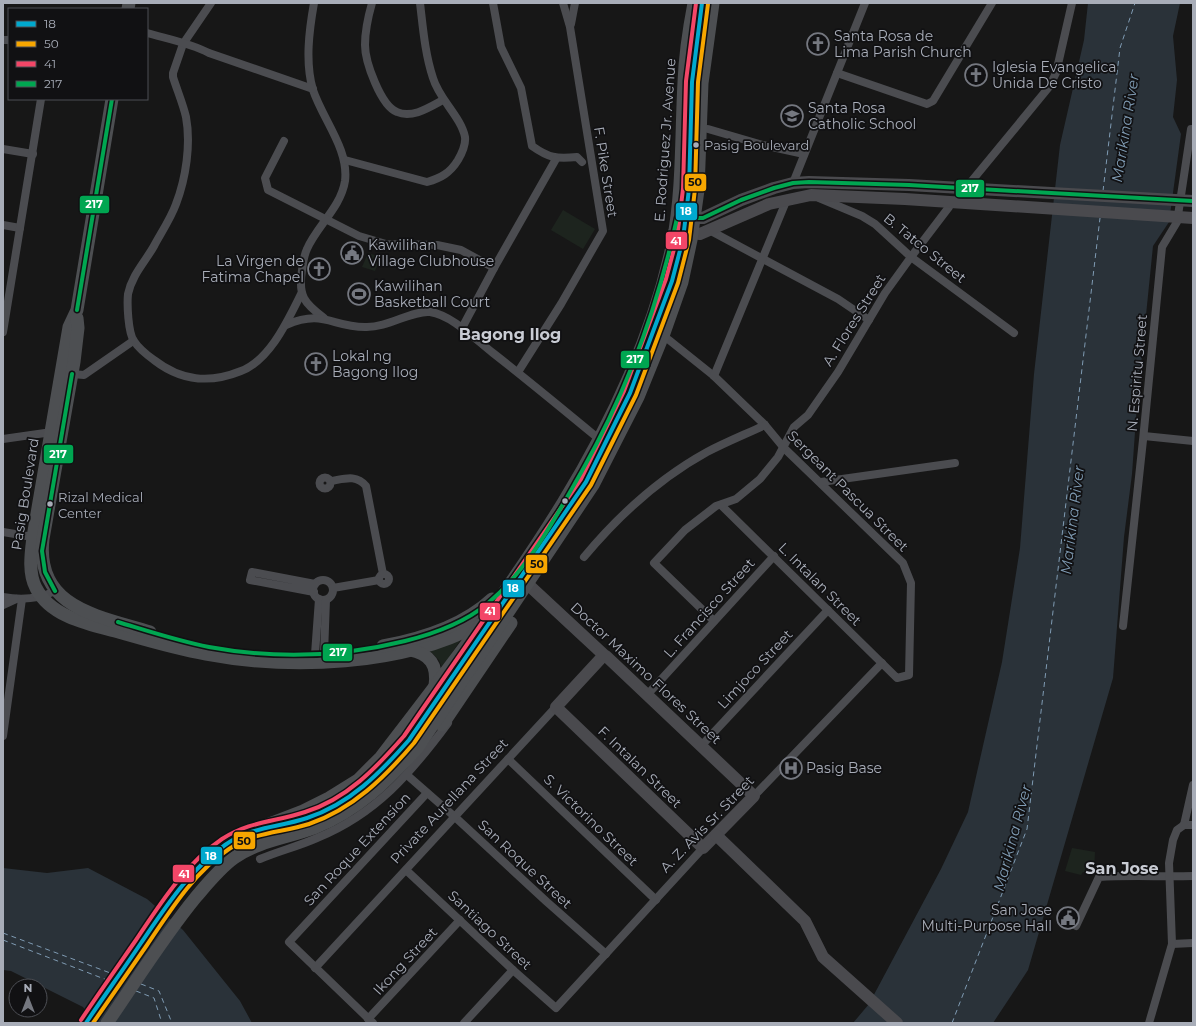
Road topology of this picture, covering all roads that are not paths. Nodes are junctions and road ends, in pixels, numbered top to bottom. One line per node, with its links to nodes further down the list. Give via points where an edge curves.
1 (212, 3): 17 (street)
2 (314, 3): 19 (street, via 309,45)
3 (372, 3): 22 (street, via 366,25 365,47 369,65 388,106 397,112 416,113)
4 (420, 3): 22 (street, via 428,59 433,79)
5 (493, 3): 30 (street, via 501,47 521,88 532,146)
6 (563, 3): 15 (street, F. Pike Street)
7 (575, 3): 15 (street)
8 (694, 3): 23 (main road, E. Rodriguez Jr. Avenue, via 684,81)
9 (702, 3): 113 (main road, via 692,82 689,189 681,246 672,281 630,393 586,482 409,740 388,764 364,788 335,808 306,818)
10 (713, 3): 115 (main road, via 702,83 698,190 692,240 682,282 638,397 593,485 418,746 395,772 369,797 338,816 313,828)
11 (721, 3): 24 (main road, via 710,84)
12 (864, 3): 18 (street)
13 (992, 3): 18 (street, via 933,101 927,104)
14 (1072, 3): 33 (street, via 1056,73 1049,87)
15 (570, 27): 62 (street, F. Pike Street, via 603,231)
16 (148, 33): 17 (street)
17 (185, 44): 19 (street, via 193,51 209,53); 60 (street, via 173,77 186,118 186,161 176,204 132,283 128,306)
18 (837, 73): 29 (street)
19 (313, 89): 31 (street)
20 (41, 100): 28 (street)
21 (112, 100): 52 (main road, Pasig Boulevard)
22 (443, 100): 31 (street, via 459,122 465,144 457,162 439,179 427,182)
23 (683, 121): 24 (main road); 39 (main road, E. Rodriguez Jr. Avenue)
24 (708, 125): 29 (street, via 763,145); 40 (main road)
25 (1193, 129): 68 (street, N. Espiritu Street, via 1177,222 1162,247)
26 (284, 141): 42 (street, via 265,178 268,190)
27 (3, 149): 28 (street)
28 (33, 154): 44 (street)
29 (804, 154): 34 (street)
30 (556, 159): 32 (street, via 577,157); 49 (street)
31 (345, 160): 42 (street, via 345,182 339,200)
32 (582, 162)
33 (970, 182)
34 (793, 183): 37 (main road, via 908,185); 40 (main road, via 741,200)
35 (812, 196): 36 (main road); 41 (main road, via 905,199); 47 (street, B. Tatco Street, via 862,216 875,224)
36 (787, 199): 46 (main road, via 750,211); 48 (street)
37 (1193, 202)
38 (949, 207): 47 (street, A. Flores Street)
39 (677, 218): 40 (main road); 45 (main road, E. Rodriguez Jr. Avenue)
40 (703, 218): 46 (main road)
41 (1193, 218)
42 (325, 220): 49 (street, via 358,236 386,244 437,245 461,250); 50 (street, via 306,251 301,276)
43 (3, 225): 44 (street)
44 (20, 228): 51 (street)
45 (674, 232): 46 (main road); 61 (main road, E. Rodriguez Jr. Avenue, via 664,277)
46 (705, 232): 48 (street); 59 (main road)
47 (910, 257): 54 (street, A. Flores Street); 58 (street, B. Tatco Street)
48 (763, 259): 54 (street, via 838,299); 64 (street)
49 (494, 268): 56 (street)
50 (301, 294): 53 (street, via 306,302); 55 (street)
51 (5, 304): 57 (street)
52 (77, 310): 63 (main road, Pasig Boulevard, via 78,328); 67 (main road, Pasig Boulevard, via 70,327)
53 (325, 318): 55 (street, via 304,318); 56 (street, via 352,326 367,327 384,325 418,313 429,312)
54 (869, 320): 72 (street, A. Flores Street, via 834,378 808,415 794,427)
55 (286, 325): 60 (street, via 253,364 244,370 221,377 197,379 178,375 166,370)
56 (462, 328): 62 (street)
57 (3, 332)
58 (1014, 333)
59 (669, 340): 64 (street, Sergeant Pascua Street); 65 (main road)
60 (133, 341): 63 (street, via 84,375)
61 (632, 369): 65 (main road); 70 (main road, E. Rodriguez Jr. Avenue)
62 (518, 372): 70 (street)
63 (72, 374): 84 (main road, Pasig Boulevard, via 42,551 45,572)
64 (714, 376): 66 (street, Sergeant Pascua Street)
65 (653, 379): 83 (main road, via 584,510)
66 (765, 425): 72 (street, Sergeant Pascua Street); 80 (street, via 707,452 652,488 605,532)
67 (52, 432): 69 (street); 78 (main road, Pasig Boulevard)
68 (1144, 436): 71 (street); 93 (street, N. Espiritu Street)
69 (3, 439)
70 (599, 439): 81 (main road, E. Rodriguez Jr. Avenue, via 567,497)
71 (1193, 441)
72 (784, 448): 75 (street, Sergeant Pascua Street); 76 (street, A. Flores Street, via 760,478 736,498)
73 (955, 463): 75 (street)
74 (331, 482): 82 (street, via 355,478 366,486 381,577)
75 (821, 482): 98 (street, Sergeant Pascua Street, via 903,563 908,572 911,583 909,675)
76 (721, 505): 79 (street, L. Intalan Street); 91 (street, A. Flores Street, via 716,506 685,530 654,563)
77 (3, 532): 78 (street)
78 (33, 537): 86 (main road, Pasig Boulevard, via 31,563 36,587)
79 (774, 556): 90 (street, L. Intalan Street); 91 (street, L. Francisco Street)
80 (584, 557)
81 (517, 574): 83 (main road, Doctor Maximo Flores Street); 92 (main road, E. Rodriguez Jr. Avenue); 95 (main road, Pasig Boulevard, via 487,604 452,626 394,644)
82 (333, 588): 85 (street, via 332,595); 85 (street, via 330,583 320,581)
83 (533, 589): 92 (main road, Pasig Boulevard); 96 (main road, Doctor Maximo Flores Street); 100 (main road)
84 (55, 591): 86 (street); 95 (main road, Pasig Boulevard, via 85,611 185,642 240,652)
85 (319, 594): 85 (street, via 252,572 250,580); 95 (street)
86 (41, 596): 88 (street); 94 (main road, Pasig Boulevard, via 63,614 81,621 162,645 225,657 260,661 314,662 367,658)
87 (3, 597): 88 (street)
88 (19, 599): 89 (street); 103 (street)
89 (3, 605)
90 (828, 610): 97 (street, L. Intalan Street); 104 (street, Limjoco Street)
91 (714, 621): 101 (street, L. Francisco Street)
92 (480, 624): 94 (main road, Pasig Boulevard, via 436,643); 99 (main road, E. Rodriguez Jr. Avenue)
93 (1123, 626)
94 (410, 650): 99 (main road, via 422,653 432,660 436,671)
95 (319, 654)
96 (604, 655): 101 (main road, Doctor Maximo Flores Street); 102 (main road, Private Aurellana Street)
97 (882, 662): 98 (street, L. Intalan Street, via 897,678); 109 (street, A. Z. Avis Sr. Street)
98 (903, 677)
99 (432, 690): 113 (main road, E. Rodriguez Jr. Avenue, via 380,757 358,780 303,811)
100 (465, 693): 106 (street, San Roque Extension, via 463,704); 115 (main road, via 423,751 372,802 317,833)
101 (647, 695): 104 (main road, Doctor Maximo Flores Street)
102 (556, 707): 105 (street, Private Aurellana Street); 116 (main road, F. Intalan Street)
103 (3, 736)
104 (702, 745): 109 (main road, Doctor Maximo Flores Street)
105 (508, 759): 110 (street, Private Aurellana Street); 121 (street, S. Victorino Street)
106 (407, 775): 108 (street, San Roque Extension); 117 (street, San Roque Extension, via 374,806 343,826)
107 (1193, 785): 111 (street)
108 (427, 793): 110 (street, San Roque Street); 127 (street, San Roque Extension, via 289,942)
109 (754, 796): 114 (main road, A. Z. Avis Sr. Street)
110 (456, 817): 118 (street, Private Aurellana Street); 126 (street, San Roque Street)
111 (1184, 824): 112 (street); 120 (street, via 1173,840)
112 (1193, 825)
113 (265, 826): 131 (main road, via 241,835 199,867 166,907)
114 (716, 836): 116 (main road, A. Z. Avis Sr. Street); 134 (main road, via 805,921 823,957)
115 (272, 840): 132 (main road, via 234,858 209,882 181,916)
116 (703, 848): 121 (street, A. Z. Avis Sr. Street)
117 (260, 859)
118 (406, 870): 122 (street, Santiago Street); 127 (street, Private Aurellana Street)
119 (1193, 876): 120 (street)
120 (1169, 877): 123 (street, via 1099,877); 125 (street)
121 (656, 900): 126 (street, A. Z. Avis Sr. Street)
122 (460, 920): 128 (street, Santiago Street); 130 (street, Ikong Street)
123 (1076, 926)
124 (1193, 943): 125 (street)
125 (1172, 944): 135 (street)
126 (606, 954): 129 (street, A. Z. Avis Sr. Street)
127 (315, 968): 130 (street)
128 (513, 970): 129 (street, Santiago Street); 133 (street)
129 (556, 1008)
130 (371, 1021)
131 (86, 1023)
132 (107, 1023)
133 (464, 1023)
134 (897, 1023)
135 (1149, 1023)

